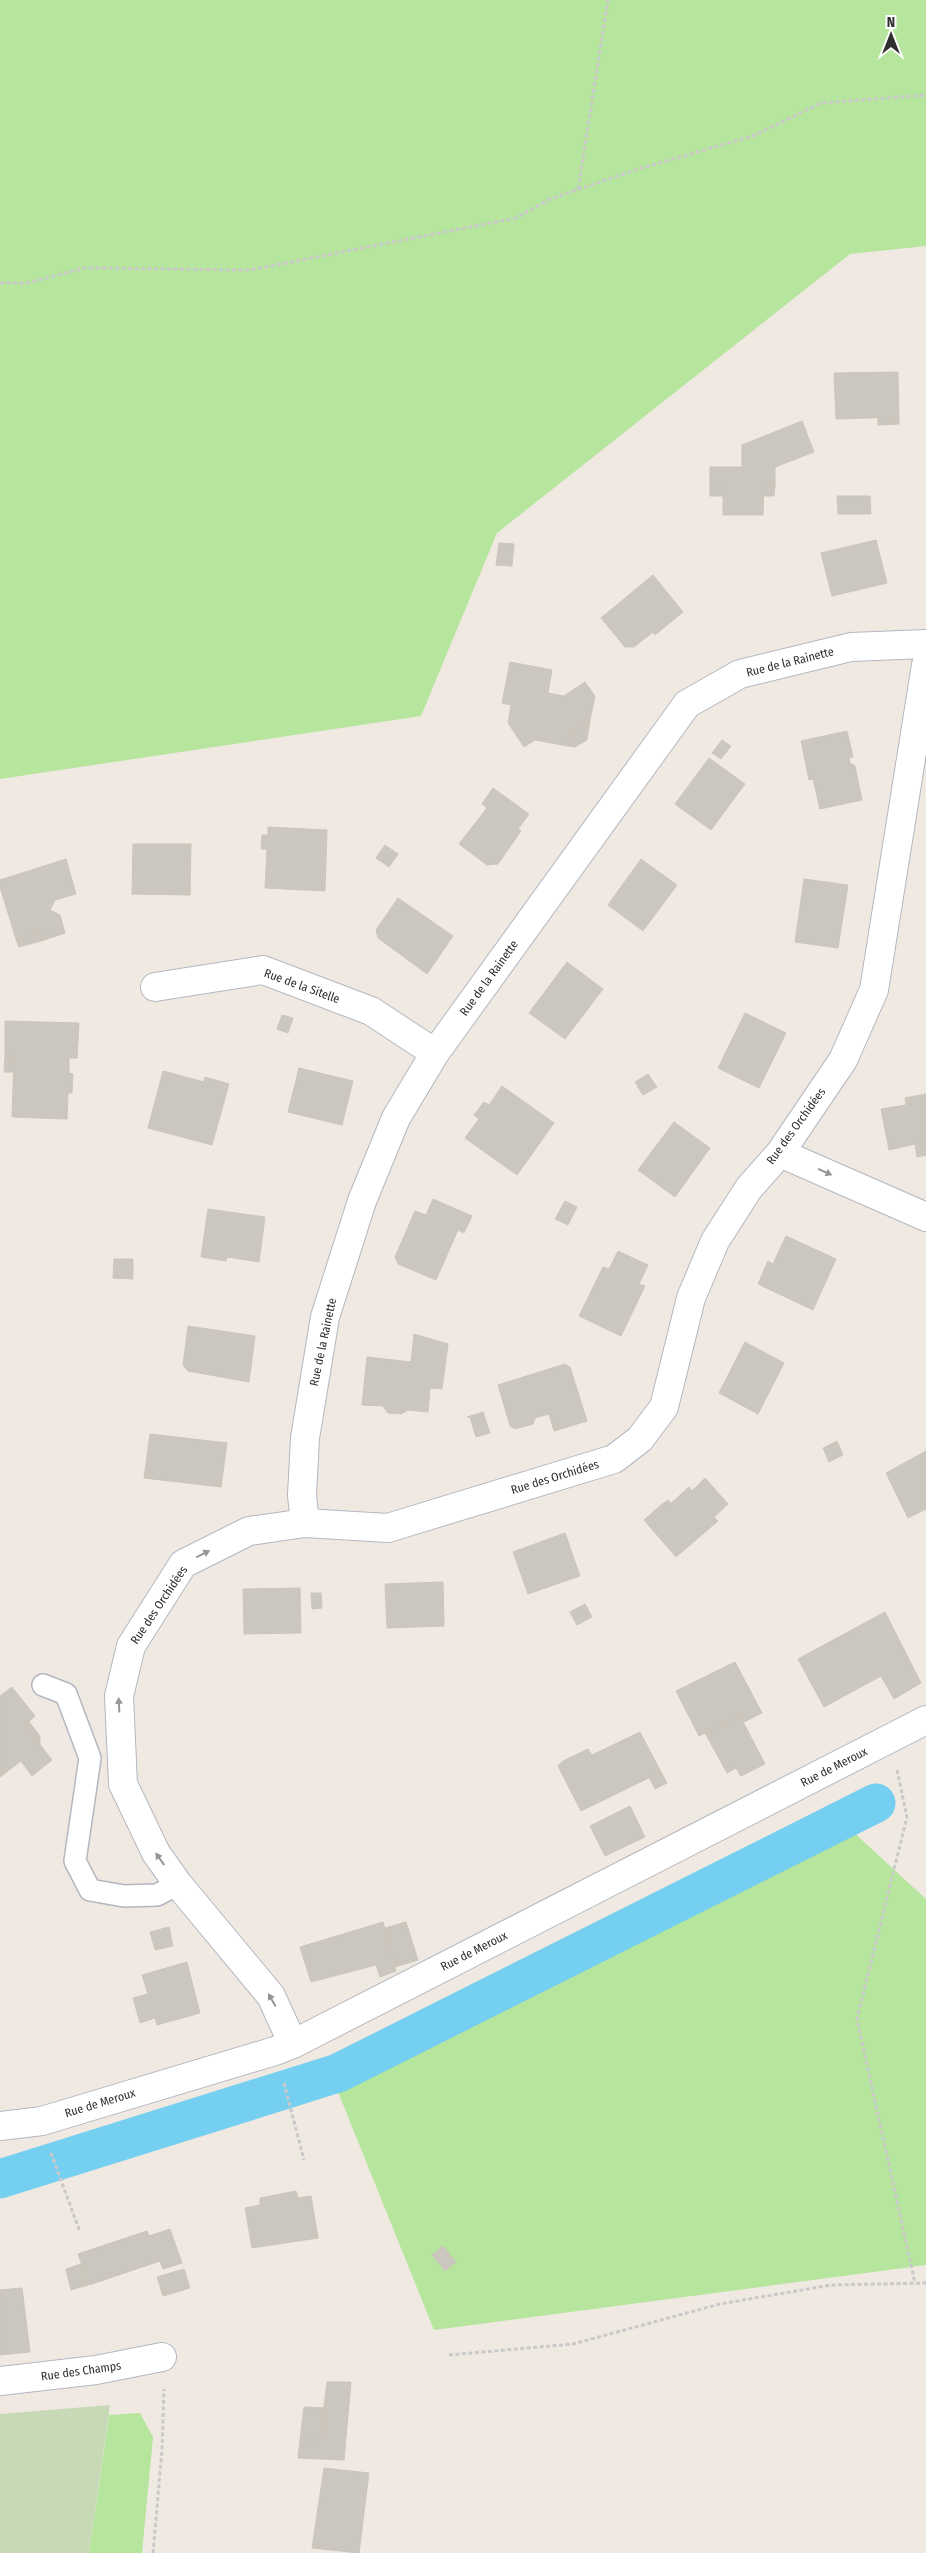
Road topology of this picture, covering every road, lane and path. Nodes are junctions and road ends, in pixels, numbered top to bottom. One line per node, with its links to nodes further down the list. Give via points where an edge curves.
1 (608, 0): 3 (path)
2 (926, 96): 3 (path, via 821,103 753,136)
3 (578, 190): 4 (path, via 550,199 516,218 250,270 85,268 27,283)
4 (0, 283)
5 (926, 644): 8 (street, Rue de la Rainette, via 842,649 740,674 687,704)
6 (926, 665): 9 (street, Rue des Orchidées, via 874,990 843,1060)
7 (155, 988): 8 (street, Rue de la Sitelle, via 263,970 371,1012)
8 (435, 1053): 11 (street, Rue de la Rainette, via 392,1127 362,1201 325,1316 305,1438 302,1495)
9 (780, 1153): 10 (street, one-way to 10); 11 (street, Rue des Orchidées, via 749,1188 715,1241 691,1298 664,1407 640,1439 614,1460 388,1528)
10 (926, 1217)
11 (305, 1523): 15 (street, Rue des Orchidées, one-way to 11, via 156,1853 123,1784 119,1696 131,1646 183,1564 249,1531)
12 (43, 1685): 15 (lane, via 66,1694 90,1758 74,1861 90,1890 124,1896 157,1894)
13 (926, 1720): 14 (street, Rue de Meroux)
14 (891, 1738): 16 (street, Rue de Meroux); 22 (path, via 907,1818 857,2019)
15 (178, 1884): 16 (street, Rue des Orchidées, one-way to 15, via 271,1996)
16 (293, 2044): 18 (street, Rue de Meroux, via 42,2121)
17 (282, 2076): 20 (path)
18 (0, 2126)
19 (50, 2151): 21 (path)
20 (304, 2160)
21 (80, 2232)
22 (915, 2283): 23 (path); 24 (path, via 831,2285 720,2304 572,2344)
23 (926, 2283)
24 (449, 2355)
25 (162, 2357): 26 (street, Rue des Champs, via 96,2370); 27 (path, via 164,2412)
26 (0, 2381)
27 (153, 2553)

